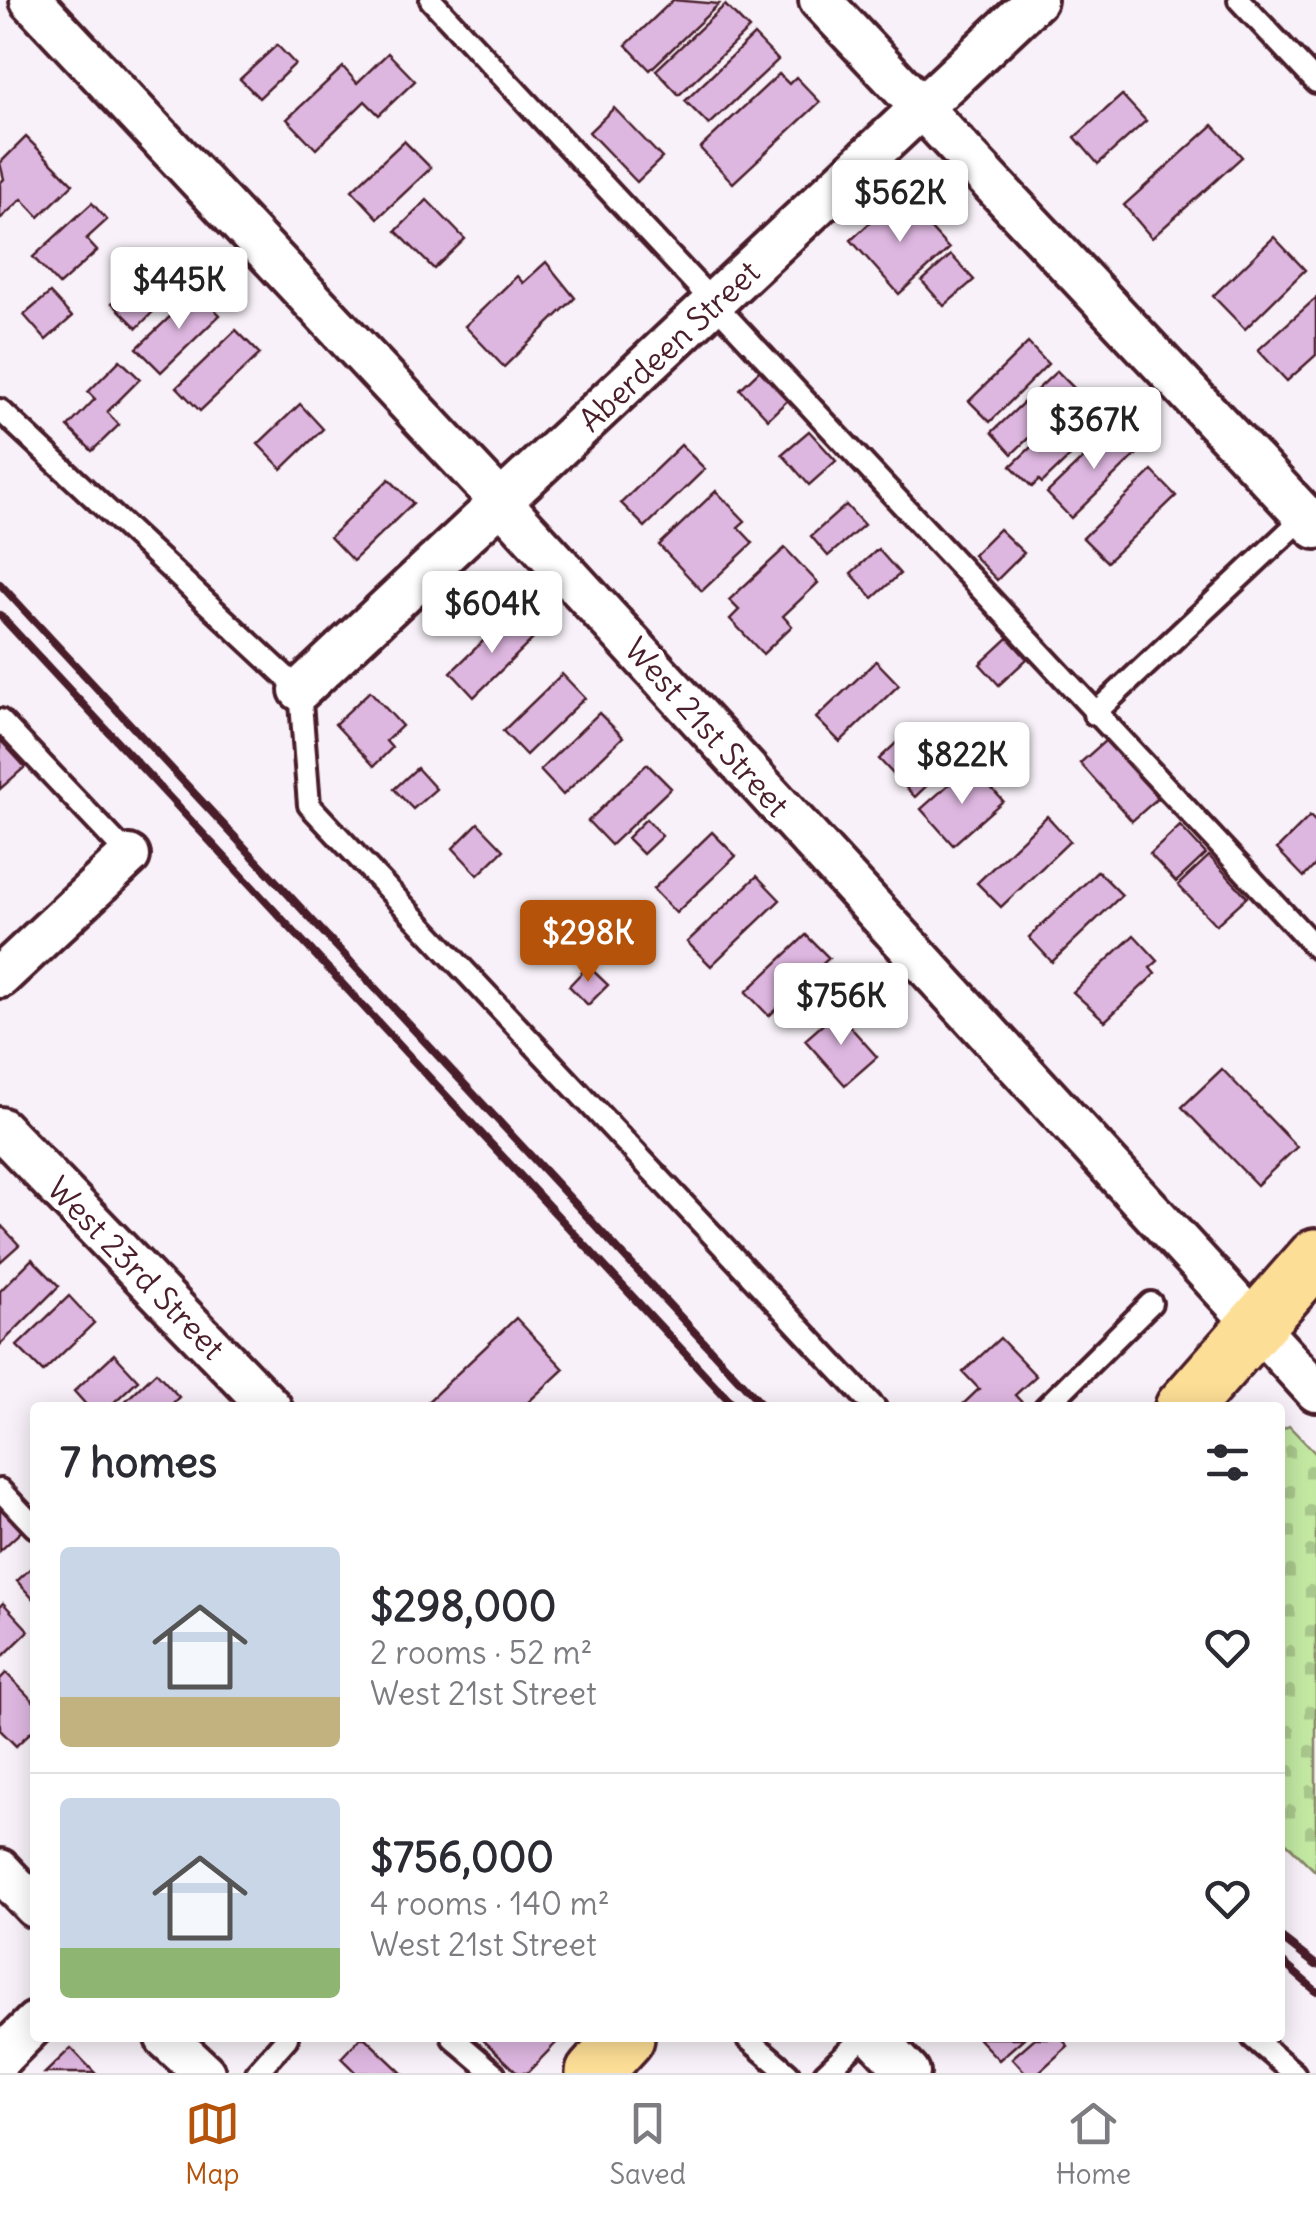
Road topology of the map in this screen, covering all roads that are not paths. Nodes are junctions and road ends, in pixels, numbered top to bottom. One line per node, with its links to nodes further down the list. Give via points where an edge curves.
1 (31, 0): 10 (street, West 21st Street)
2 (431, 0): 8 (lane)
3 (820, 0): 7 (street)
4 (1036, 0): 7 (street, Aberdeen Street)
5 (1239, 0): 6 (lane)
6 (1316, 82)
7 (920, 109): 8 (street, Aberdeen Street); 11 (street)
8 (715, 302): 10 (street, Aberdeen Street); 13 (lane)
9 (0, 410): 12 (lane)
10 (502, 503): 12 (street, Aberdeen Street); 21 (street, West 21st Street)
11 (1310, 522): 13 (lane)
12 (300, 690): 24 (lane, via 309,805)
13 (1094, 714): 16 (lane)
14 (0, 720): 15 (lane)
15 (129, 856): 17 (street)
16 (1316, 948)
17 (0, 976)
18 (0, 1128): 23 (street, West 23rd Street)
19 (1315, 1260): 21 (main road)
20 (1151, 1302): 25 (lane)
21 (1255, 1326): 22 (street, West 21st Street); 26 (main road)
22 (1314, 1384)
23 (266, 1402)
24 (869, 1402)
25 (1051, 1402)
26 (1188, 1402)
27 (0, 1490): 28 (lane)
28 (30, 1522)
29 (0, 1870): 30 (street)
30 (30, 1902)
31 (30, 2028): 40 (street)
32 (170, 2042): 41 (street)
33 (283, 2042): 42 (lane)
34 (458, 2042): 43 (lane)
35 (622, 2042): 44 (main road)
36 (751, 2042): 45 (lane)
37 (858, 2042): 46 (lane)
38 (880, 2042): 47 (street)
39 (1258, 2042): 48 (lane)
40 (0, 2058)
41 (204, 2073)
42 (256, 2073)
43 (494, 2073)
44 (594, 2073)
45 (788, 2073)
46 (825, 2073)
47 (909, 2073)
48 (1294, 2073)

